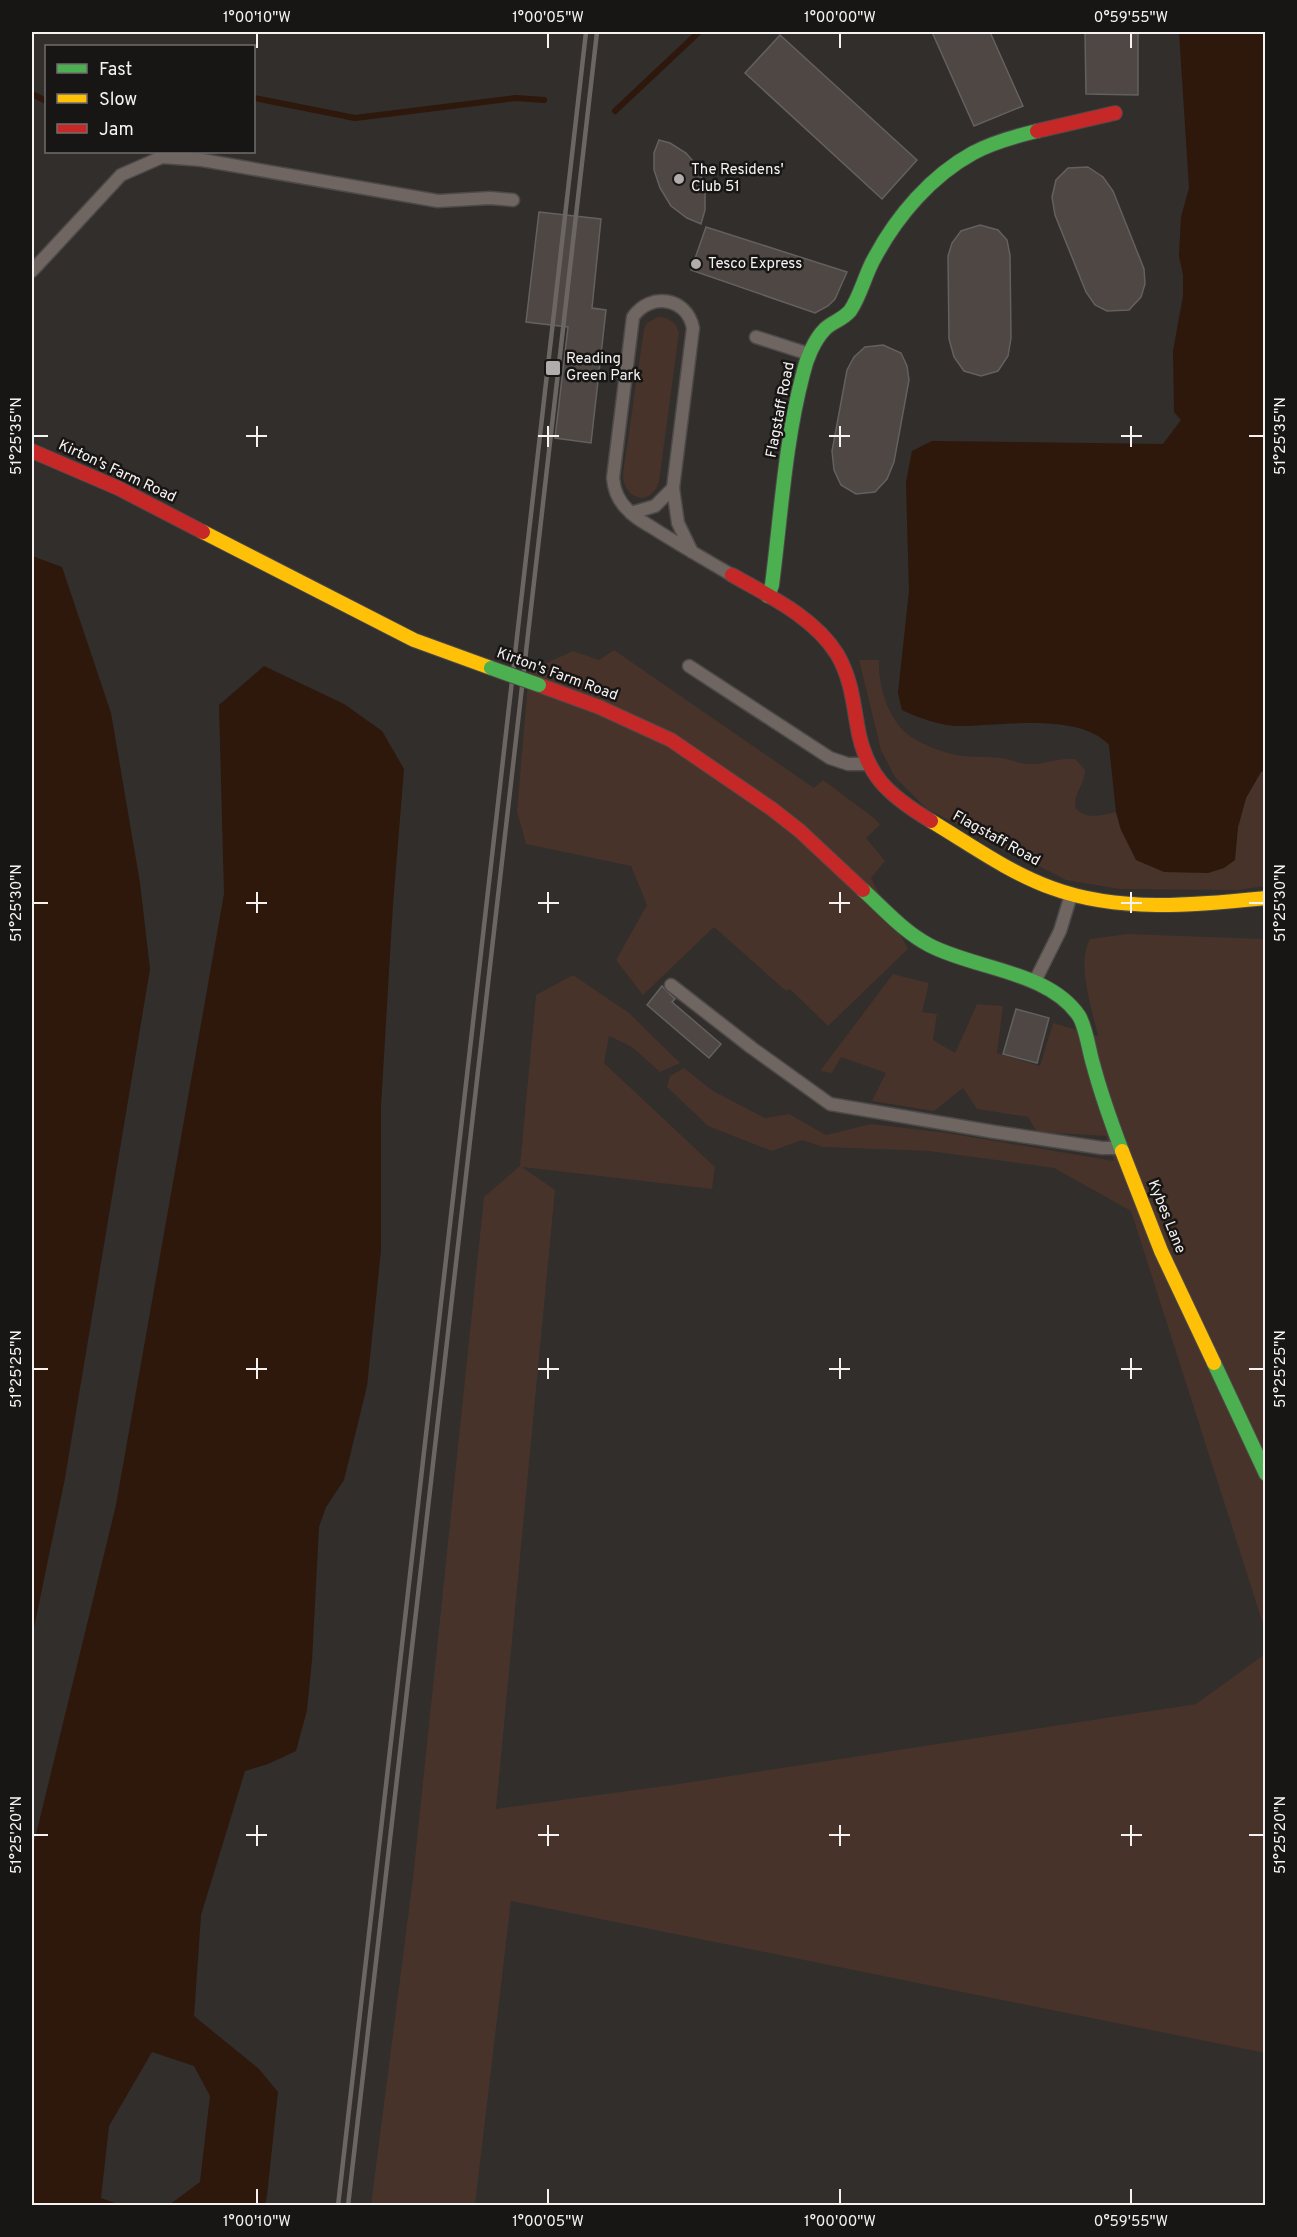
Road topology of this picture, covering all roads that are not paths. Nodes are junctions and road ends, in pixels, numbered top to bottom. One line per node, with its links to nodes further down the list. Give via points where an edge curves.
1 (1114, 113): 5 (street, Flagstaff Road, via 1008,138 973,153 944,173 915,200 889,234 851,309 825,329)
2 (513, 200): 3 (lane, via 438,201 202,160 162,157 121,175)
3 (32, 271)
4 (756, 337): 5 (lane)
5 (810, 354): 11 (street, Flagstaff Road, via 790,437)
6 (32, 452): 16 (street, Kirton's Farm Road, bridge, via 118,488 414,640 599,707 671,740 800,831 930,946)
7 (673, 488): 8 (lane, via 655,506); 8 (lane, via 693,328 686,310 663,301 642,306 633,317 613,478 618,498); 9 (lane, via 678,523)
8 (631, 513): 9 (lane)
9 (692, 552): 10 (lane)
10 (732, 575): 11 (street, Flagstaff Road)
11 (768, 596): 13 (street, Flagstaff Road, via 819,630 841,659)
12 (689, 666): 13 (lane, via 830,758 848,764)
13 (868, 764): 14 (street, Flagstaff Road, via 900,802 983,853 1041,884)
14 (1071, 894): 15 (street, Flagstaff Road, via 1166,903); 16 (lane, via 1060,931)
15 (1266, 898)
16 (1035, 982): 18 (street, Kybes Lane, via 1058,994 1080,1017 1105,1108)
17 (671, 985): 18 (lane, via 830,1104 1005,1134)
18 (1121, 1148): 19 (street, Kybes Lane, via 1161,1251)
19 (1266, 1474)

